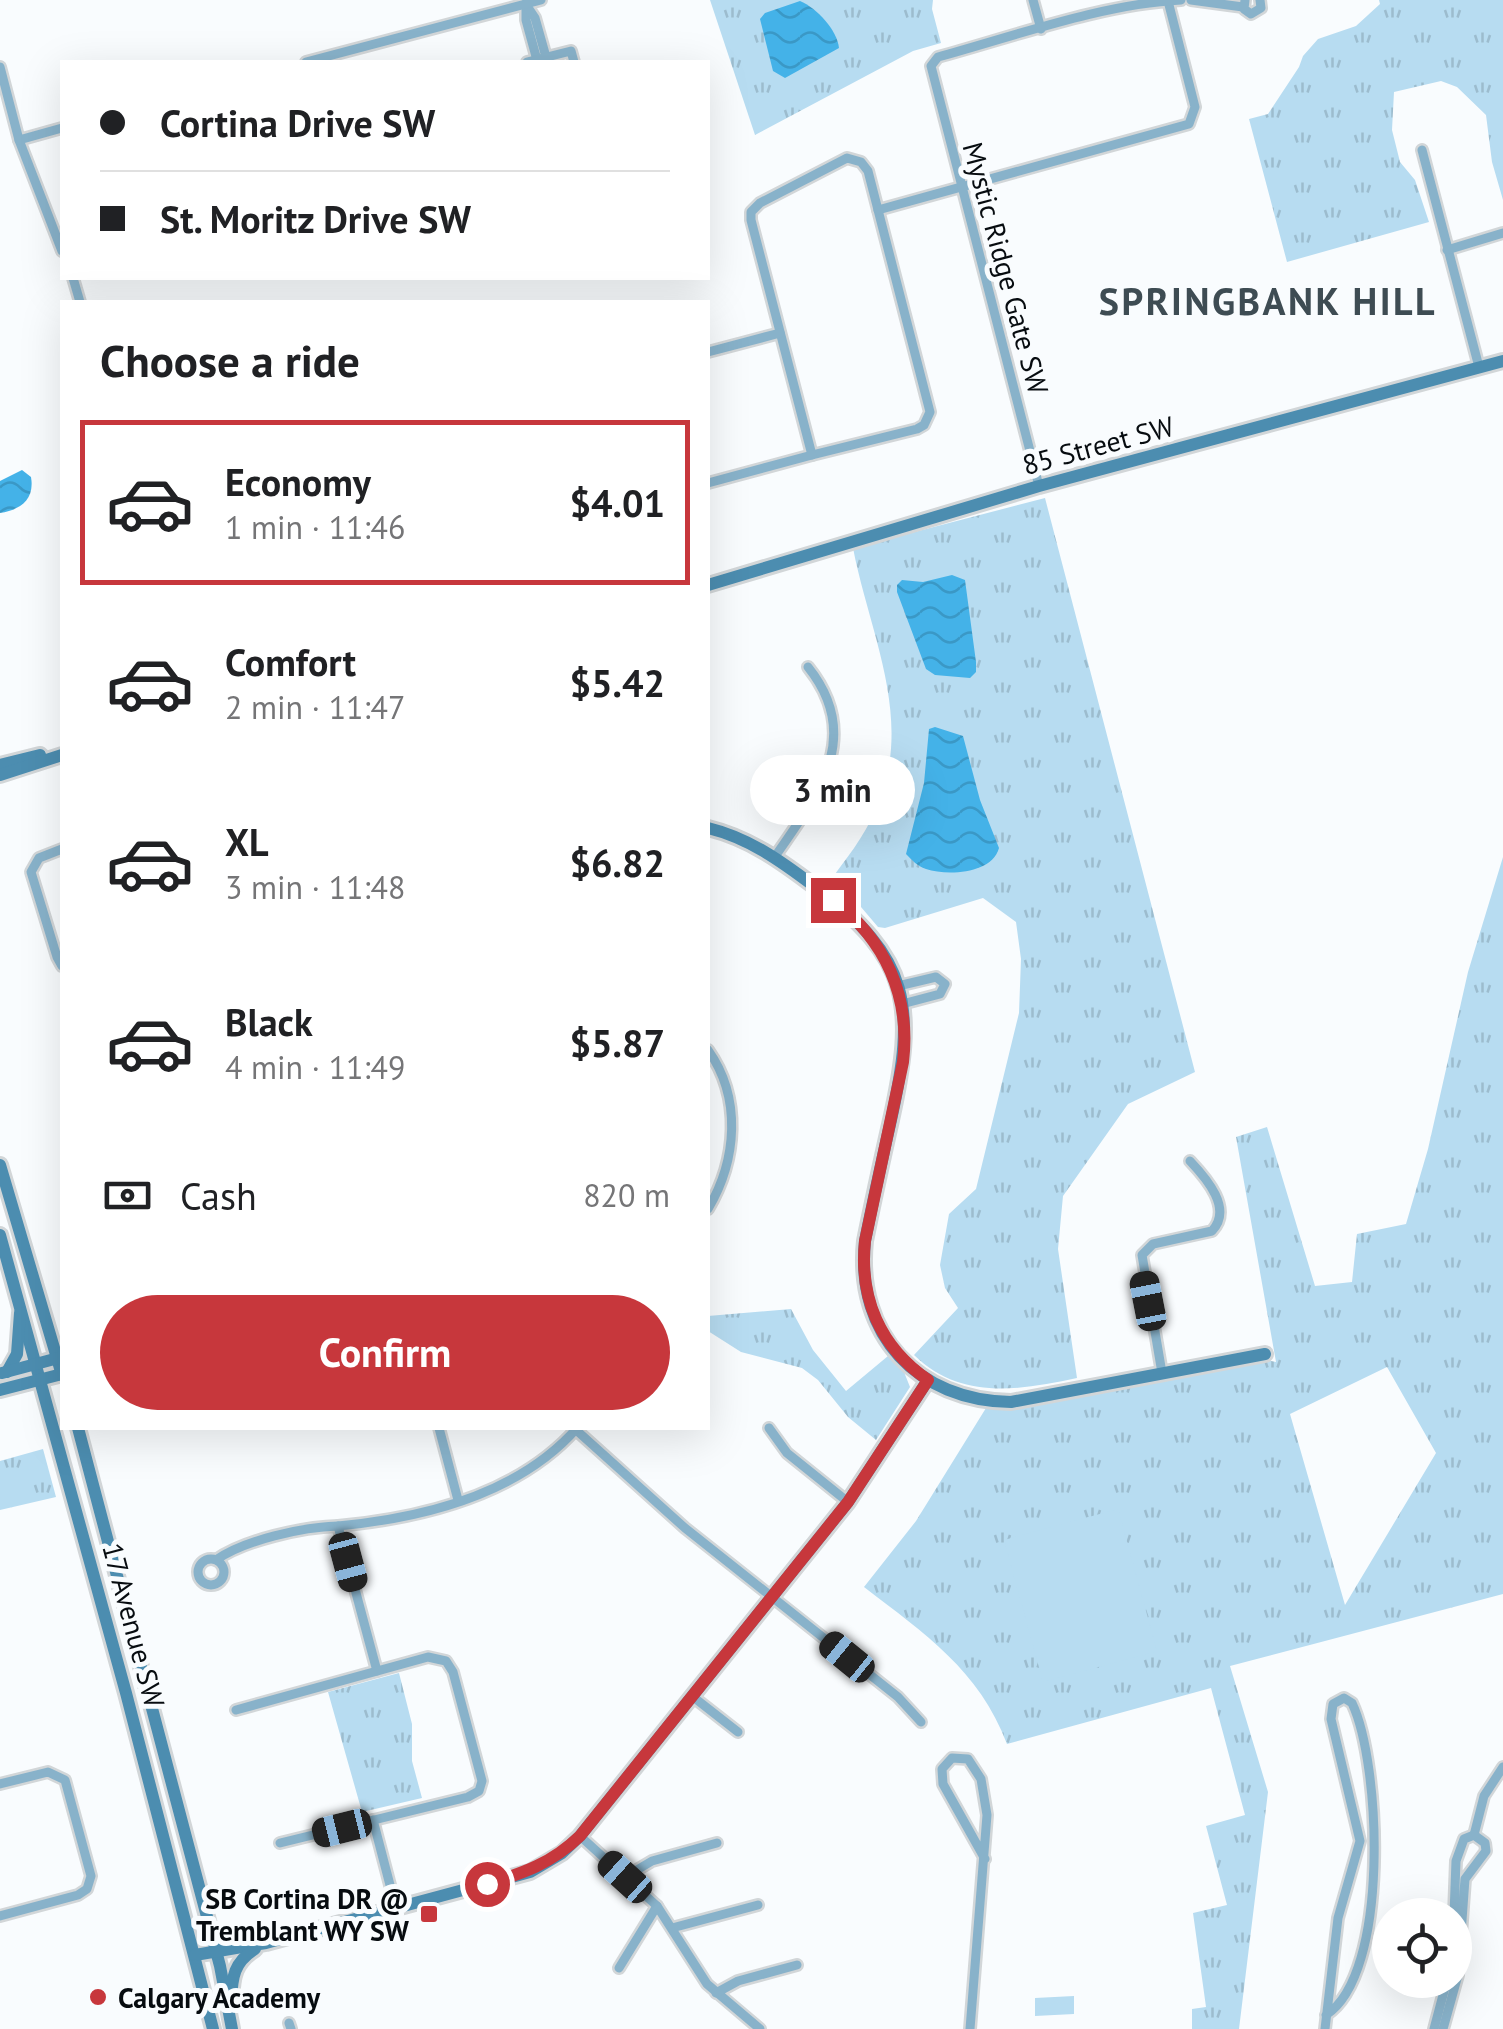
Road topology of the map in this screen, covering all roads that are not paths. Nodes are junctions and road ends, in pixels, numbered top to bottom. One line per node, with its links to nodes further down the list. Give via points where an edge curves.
1 (541, 0): 7 (street)
2 (1033, 0): 9 (street)
3 (1181, 0): 6 (street)
4 (1191, 0): 8 (street)
5 (1260, 0): 8 (street, via 1254,14)
6 (1168, 1): 9 (street); 17 (street, via 1195,107 1189,124)
7 (525, 2): 10 (street); 11 (street)
8 (1244, 3)
9 (1041, 29): 17 (street, Mystic Ridge Gate SW, via 932,62)
10 (313, 60)
11 (537, 60): 12 (street, via 571,50)
12 (574, 60)
13 (0, 67): 15 (street)
14 (60, 129): 15 (street)
15 (18, 140): 20 (street)
16 (1422, 150): 21 (street)
17 (961, 187): 18 (street); 28 (street, Mystic Ridge Gate SW)
18 (878, 210): 22 (street, via 866,166 847,158 754,207 752,225); 26 (street, via 929,416 917,429)
19 (1503, 233): 21 (street)
20 (60, 247)
21 (1448, 250): 25 (street)
22 (780, 333): 23 (street); 26 (street)
23 (710, 351)
24 (1503, 361): 25 (street, 85 Street SW)
25 (1479, 368): 28 (street, 85 Street SW)
26 (812, 455): 27 (street)
27 (710, 482)
28 (1039, 486): 29 (street, 85 Street SW)
29 (710, 584)
30 (808, 667): 37 (street, via 830,706 832,750 820,792)
31 (60, 754): 33 (street)
32 (60, 755): 34 (street)
33 (0, 765)
34 (0, 775)
35 (710, 829): 37 (street)
36 (60, 851): 38 (street, via 39,858 32,872)
37 (774, 858): 39 (street, via 858,921)
38 (60, 962)
39 (898, 986): 40 (street); 40 (street, via 936,976 946,984 940,994)
40 (902, 1004): 54 (street, via 903,1062 863,1268 883,1334)
41 (710, 1054): 44 (street, via 727,1092 732,1130 726,1170)
42 (1190, 1162): 51 (street, via 1211,1187 1221,1219 1212,1231 1153,1244 1142,1256)
43 (0, 1165): 48 (street)
44 (710, 1205)
45 (0, 1235): 46 (street, 17 Avenue SW)
46 (22, 1306): 49 (street, 17 Avenue SW); 50 (street, via 17,1354)
47 (1265, 1354): 51 (street)
48 (60, 1358): 49 (street)
49 (38, 1364): 50 (street); 53 (street, 17 Avenue SW)
50 (3, 1373)
51 (1162, 1373): 54 (street, via 1011,1402 966,1397)
52 (60, 1374): 53 (street)
53 (42, 1379): 55 (street); 88 (street, 17 Avenue SW)
54 (928, 1380): 62 (street)
55 (0, 1390)
56 (769, 1428): 62 (street, via 787,1453)
57 (79, 1430): 87 (street, 17 Avenue SW)
58 (440, 1430): 61 (street)
59 (574, 1430): 61 (street, via 518,1477)
60 (578, 1430): 65 (street)
61 (458, 1500): 63 (street)
62 (848, 1502): 65 (street)
63 (338, 1526): 64 (street, via 230,1550); 66 (street)
64 (216, 1560)
65 (771, 1596): 67 (street); 69 (street)
66 (377, 1671): 68 (street); 73 (street, via 428,1657 451,1666 482,1784 474,1796)
67 (692, 1696): 70 (street); 75 (street)
68 (236, 1710)
69 (921, 1722)
70 (738, 1732)
71 (1503, 1766): 74 (street, via 1484,1796)
72 (0, 1784): 84 (street, via 48,1772 62,1776 91,1876 83,1893)
73 (373, 1820): 76 (street); 83 (street)
74 (1474, 1835): 80 (street, via 1461,1842); 100 (street, via 1486,1851 1465,1879 1458,1975)
75 (580, 1836): 79 (street); 83 (street, via 530,1872)
76 (280, 1843)
77 (717, 1843): 79 (street, via 652,1860)
78 (985, 1859): 78 (street, via 982,1779 968,1759 952,1758 943,1764 943,1784); 97 (street)
79 (625, 1877): 82 (street)
80 (1455, 1898)
81 (758, 1905): 85 (street)
82 (658, 1906): 85 (street); 90 (street)
83 (396, 1908): 86 (street)
84 (0, 1916)
85 (672, 1928): 91 (street)
86 (266, 1943): 87 (street); 95 (street, via 235,1969)
87 (214, 1952): 88 (street); 95 (street, 17 Avenue SW)
88 (195, 1955): 94 (street, 17 Avenue SW)
89 (797, 1965): 91 (street, via 738,1980)
90 (619, 1968)
91 (716, 1993): 96 (street)
92 (1442, 1998): 99 (street)
93 (1326, 2015): 93 (street, via 1342,1998 1360,1958 1375,1861 1363,1738 1352,1703 1344,1698 1332,1704 1331,1719 1359,1850 1338,1918); 98 (street)
94 (213, 2029)
95 (232, 2029)
96 (760, 2029)
97 (970, 2029)
98 (1324, 2029)
99 (1434, 2029)
100 (1443, 2029)

